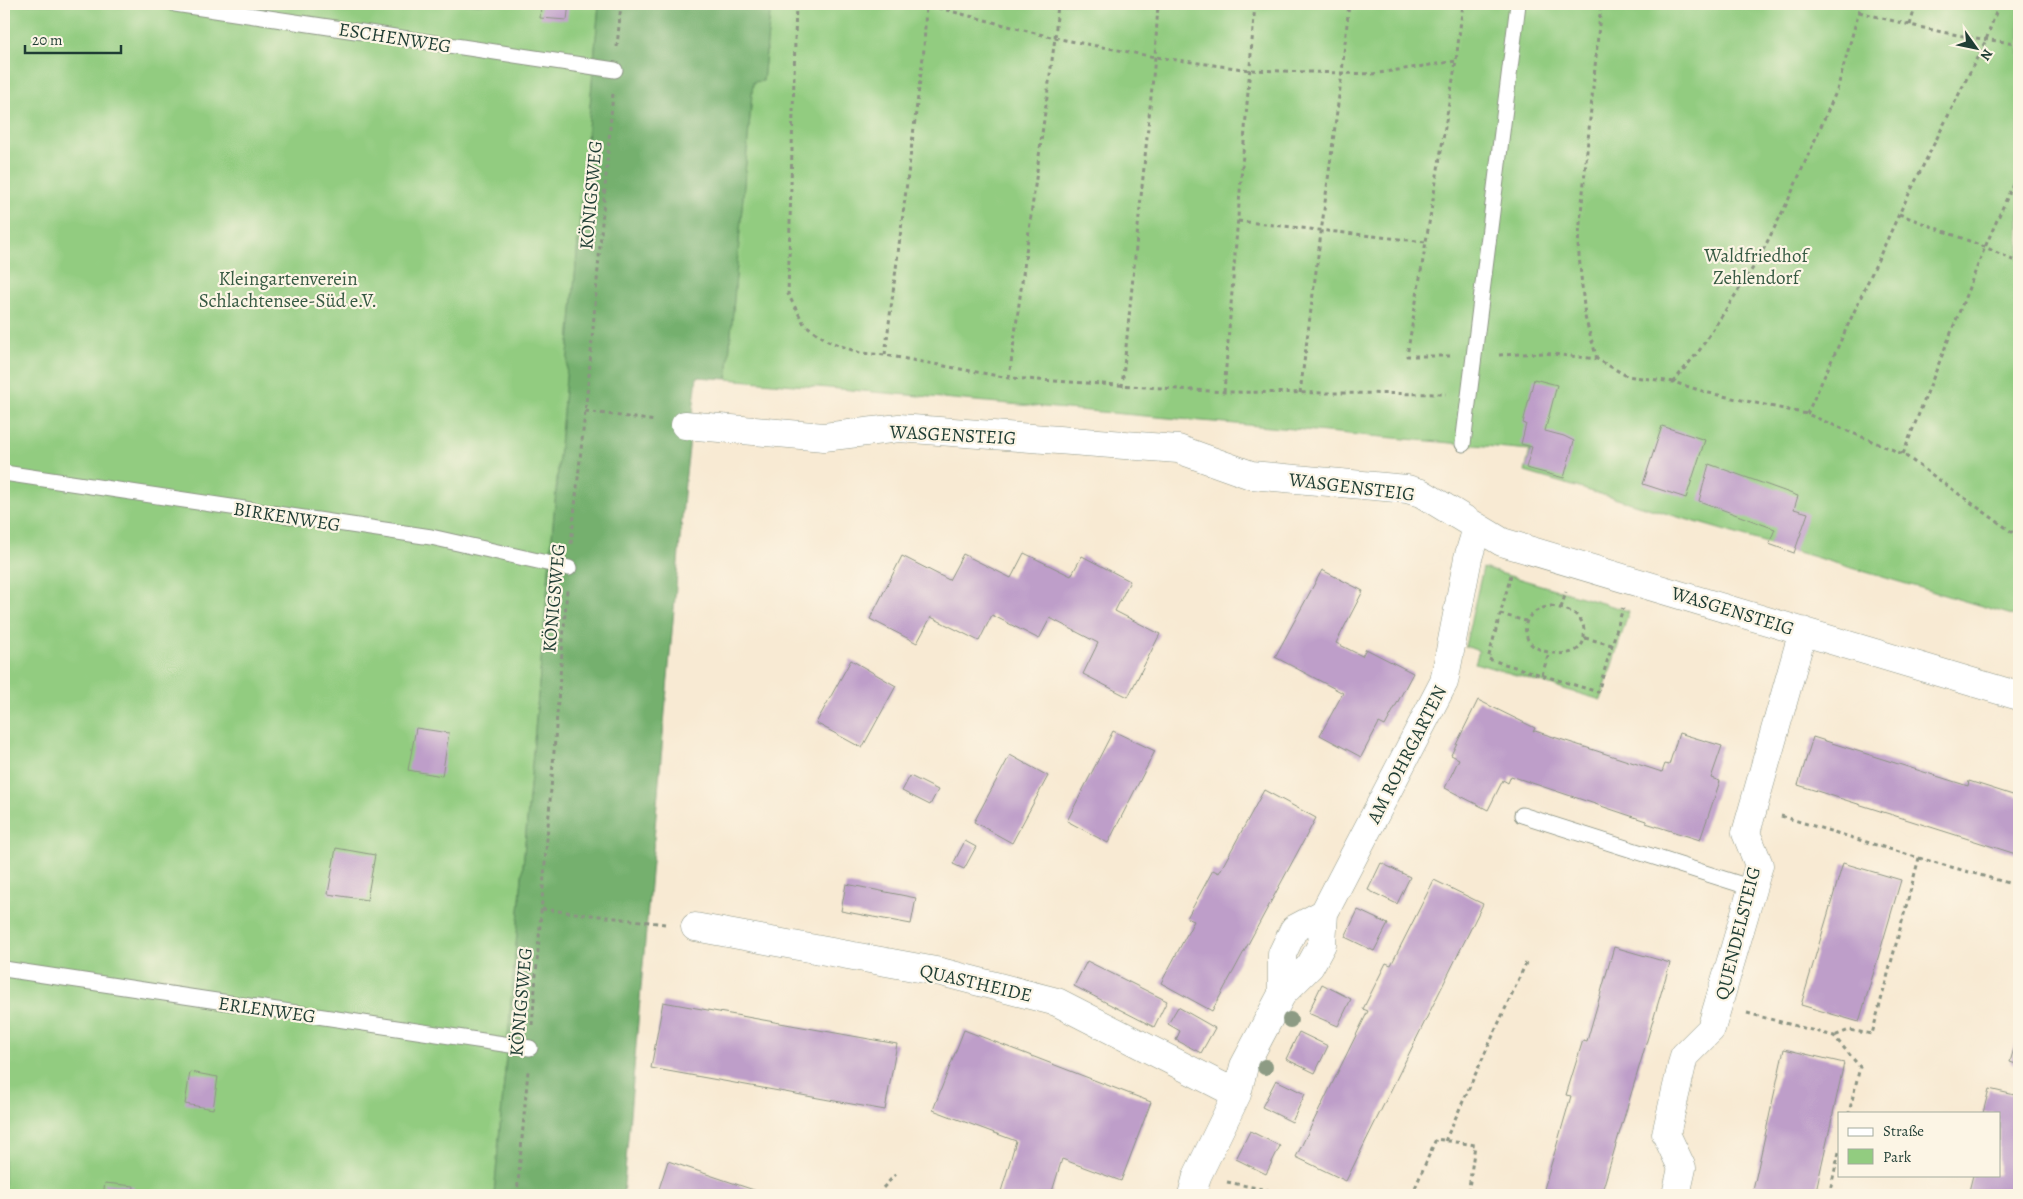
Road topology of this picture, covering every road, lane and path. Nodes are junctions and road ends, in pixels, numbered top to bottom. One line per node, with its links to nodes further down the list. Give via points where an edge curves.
1 (176, 4): 22 (lane, ESCHENWEG)
2 (621, 4): 22 (path, KÖNIGSWEG)
3 (796, 4): 32 (path, via 788,294 804,324 828,341 860,353)
4 (925, 4): 17 (path); 32 (path, via 924,48)
5 (1058, 4): 17 (path)
6 (1158, 4): 20 (path)
7 (1255, 4): 23 (path)
8 (1349, 4): 24 (path)
9 (1463, 4): 21 (path)
10 (1518, 4): 33 (lane)
11 (1601, 4): 34 (path, via 1578,245 1586,317)
12 (1861, 4): 15 (path)
13 (1916, 4): 16 (path)
14 (1998, 4): 18 (path)
15 (1859, 12): 16 (path); 36 (path, via 1837,90 1787,203 1758,260 1698,351)
16 (1910, 26): 18 (path)
17 (1055, 38): 20 (path); 35 (path)
18 (1986, 40): 19 (path); 26 (path)
19 (2019, 43)
20 (1155, 57): 23 (path); 37 (path)
21 (1456, 61): 24 (path, via 1372,74); 29 (path)
22 (615, 70): 41 (path, KÖNIGSWEG)
23 (1250, 70): 24 (path); 27 (path)
24 (1342, 73): 28 (path)
25 (2019, 171): 30 (path)
26 (1899, 214): 30 (path); 42 (path)
27 (1238, 222): 28 (path); 38 (path)
28 (1321, 232): 29 (path); 39 (path)
29 (1426, 242): 33 (path, via 1407,356)
30 (1985, 247): 31 (path); 45 (path)
31 (2019, 263)
32 (885, 355): 35 (path)
33 (1474, 356): 34 (path, via 1543,353); 40 (lane)
34 (1597, 359): 36 (path, via 1627,376)
35 (1009, 378): 37 (path)
36 (1673, 382): 42 (path)
37 (1122, 387): 38 (path)
38 (1224, 392): 39 (path)
39 (1300, 393): 40 (path)
40 (1469, 394): 44 (lane)
41 (585, 411): 43 (path); 50 (path, KÖNIGSWEG)
42 (1807, 414): 45 (path)
43 (685, 425): 48 (street, WASGENSTEIG, via 824,437 899,428 1178,449 1251,475 1407,489 1421,493)
44 (1464, 444)
45 (1903, 454): 49 (path)
46 (4, 473): 50 (lane, BIRKENWEG, via 431,538)
47 (2019, 524): 49 (path)
48 (1477, 528): 57 (street, WASGENSTEIG, via 1502,542); 75 (street, AM ROHRGARTEN, via 1468,558 1444,682 1324,913 1294,929 1282,954 1282,994 1244,1066)
49 (2017, 536)
50 (569, 568): 68 (path, KÖNIGSWEG)
51 (1512, 572): 55 (path)
52 (1567, 589): 54 (path)
53 (1624, 605): 59 (path)
54 (1561, 608): 56 (path, via 1540,608 1530,613); 58 (path, via 1579,618)
55 (1500, 614): 56 (path); 61 (path, via 1488,659)
56 (1526, 621): 60 (path, via 1528,641 1535,648)
57 (1803, 631): 62 (street, WASGENSTEIG); 63 (street, QUENDELSTEIG)
58 (1585, 638): 59 (path); 60 (path, via 1573,653)
59 (1612, 646): 61 (path, via 1598,692)
60 (1549, 652): 61 (path)
61 (1542, 675)
62 (2019, 696)
63 (1753, 807): 65 (path); 67 (street, QUENDELSTEIG, via 1746,833 1759,865)
64 (1522, 815): 67 (lane)
65 (1918, 858): 66 (path); 73 (path, via 1872,1034 1849,1030)
66 (2019, 886)
67 (1752, 888): 72 (street, QUENDELSTEIG)
68 (542, 910): 69 (path); 74 (path, KÖNIGSWEG)
69 (695, 927): 75 (street, QUASTHEIDE, via 941,972 1057,1002)
70 (1526, 963): 77 (path)
71 (4, 969): 74 (lane, ERLENWEG)
72 (1718, 1006): 73 (path); 86 (street, QUENDELSTEIG, via 1711,1029 1684,1056 1666,1134 1682,1168)
73 (1834, 1036): 76 (path, via 1860,1067)
74 (530, 1048): 81 (path, KÖNIGSWEG)
75 (1237, 1094): 80 (street, AM ROHRGARTEN)
76 (1849, 1112)
77 (1445, 1141): 84 (path, via 1436,1140); 85 (path, via 1475,1145)
78 (1838, 1156): 87 (path)
79 (896, 1174): 82 (path)
80 (1194, 1186): 83 (path)
81 (517, 1195)
82 (880, 1195)
83 (1292, 1195)
84 (1412, 1195)
85 (1468, 1195)
86 (1676, 1195)
87 (1829, 1195)

